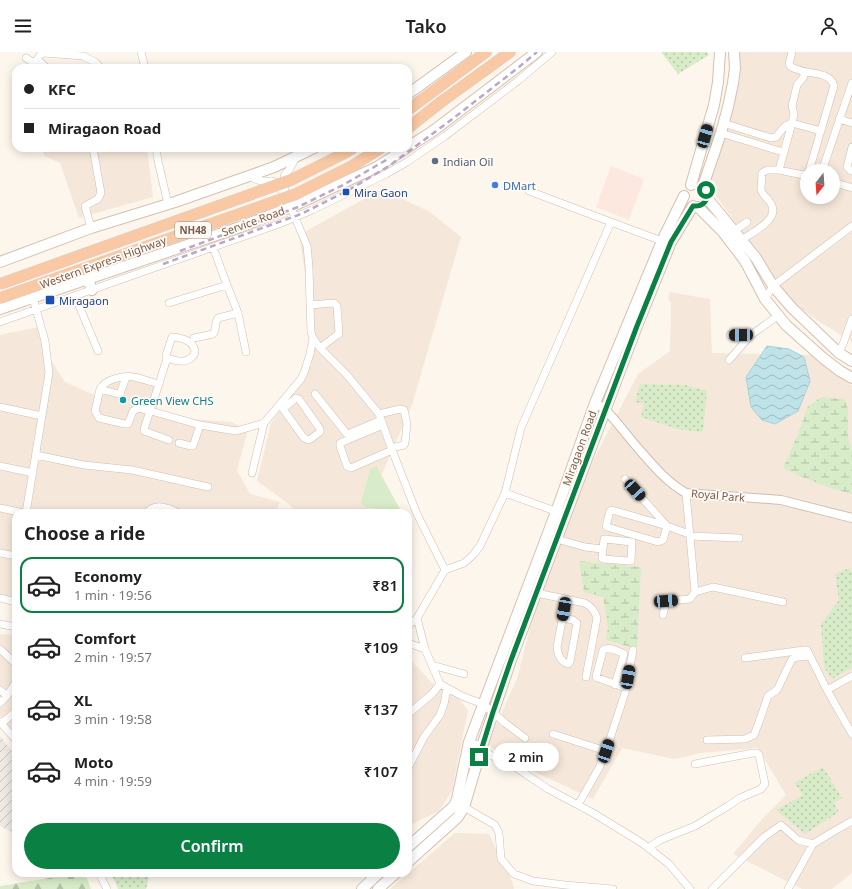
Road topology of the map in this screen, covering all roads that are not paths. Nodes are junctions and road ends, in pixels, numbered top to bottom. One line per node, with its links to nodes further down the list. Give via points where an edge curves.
1 (141, 52): 14 (street)
2 (486, 52): 19 (highway)
3 (510, 52): 25 (highway)
4 (537, 52): 20 (main road, Service Road)
5 (552, 52): 26 (street)
6 (720, 52): 46 (main road, via 714,105)
7 (734, 52): 22 (main road, via 733,83)
8 (792, 52): 15 (street, via 790,66)
9 (463, 54): 17 (main road)
10 (26, 58): 11 (street, via 34,63)
11 (38, 60): 12 (street); 13 (street, via 41,54 45,53 83,56)
12 (42, 64)
13 (97, 64)
14 (144, 64)
15 (805, 72): 23 (street, via 797,85 792,106); 27 (street, via 824,75 833,81 834,86)
16 (852, 83): 18 (street)
17 (412, 91)
18 (848, 104): 21 (street)
19 (412, 107)
20 (450, 118): 26 (main road); 29 (main road, Service Road)
21 (839, 119): 24 (street); 40 (street)
22 (723, 123): 23 (street, via 776,138 785,126); 28 (main road)
23 (792, 123): 27 (street); 37 (street)
24 (852, 123)
25 (412, 125)
26 (457, 127): 56 (street, via 393,170)
27 (821, 131): 39 (street)
28 (721, 133): 37 (street); 47 (main road)
29 (412, 144)
30 (852, 147): 42 (street, via 847,167)
31 (94, 152): 60 (street, via 101,193 98,199 85,206)
32 (157, 152): 53 (street)
33 (306, 152): 38 (main road)
34 (347, 152): 68 (highway, Western Express Highway / NH48, bridge, via 291,180)
35 (375, 152): 73 (highway, Western Express Highway / NH48, bridge, via 296,194)
36 (400, 152): 54 (main road, Service Road, via 377,167)
37 (783, 152): 41 (street)
38 (296, 157): 44 (main road); 50 (street, via 284,177)
39 (811, 164)
40 (824, 164)
41 (779, 170): 43 (street); 63 (street, via 767,170 762,173 761,189 773,208 771,218)
42 (852, 171)
43 (800, 174)
44 (249, 176): 50 (street, via 257,180 275,182); 53 (main road)
45 (840, 184): 48 (street)
46 (691, 185): 47 (main road); 51 (main road)
47 (703, 186): 52 (main road)
48 (852, 188)
49 (529, 192): 57 (street)
50 (284, 193): 54 (street)
51 (684, 196): 55 (main road, via 689,204); 64 (main road, Miragaon Road)
52 (707, 198): 55 (main road, via 702,205); 61 (main road)
53 (168, 204): 60 (main road)
54 (291, 207): 56 (street); 62 (main road, Service Road)
55 (695, 207): 75 (main road, via 723,232 746,261); 105 (main road, Miragaon Road, via 671,242)
56 (296, 217): 62 (street); 77 (street, via 307,246)
57 (611, 222): 64 (street); 120 (street, via 521,428)
58 (747, 222): 61 (street)
59 (852, 226): 70 (street)
60 (91, 228): 66 (main road)
61 (734, 230): 63 (main road)
62 (242, 232): 65 (street); 67 (main road, Service Road)
63 (741, 240): 70 (main road, via 756,258)
64 (662, 241): 102 (main road, Miragaon Road)
65 (213, 247): 69 (street); 71 (street)
66 (0, 262)
67 (88, 279): 71 (main road); 74 (main road, Service Road)
68 (0, 284)
69 (226, 285): 76 (street); 80 (street)
70 (773, 286): 75 (street); 88 (main road, via 792,308)
71 (92, 290): 72 (street)
72 (75, 296): 79 (street); 90 (street)
73 (0, 298)
74 (33, 298): 78 (main road, Service Road); 79 (street)
75 (765, 299): 81 (main road)
76 (169, 303)
77 (310, 305): 87 (street); 89 (street, via 334,303 337,306 339,334)
78 (0, 309)
79 (36, 310): 83 (street); 107 (street, via 45,341 49,373)
80 (238, 312): 86 (street, via 218,318 213,334); 91 (street)
81 (779, 315): 85 (street); 93 (main road)
82 (852, 319): 92 (street)
83 (0, 322)
84 (730, 335): 85 (street)
85 (751, 335): 95 (street)
86 (194, 338)
87 (313, 338): 89 (street); 103 (street, via 304,373)
88 (831, 344): 92 (main road); 93 (main road)
89 (320, 348): 108 (street, via 347,375)
90 (98, 351)
91 (246, 352)
92 (839, 353): 96 (main road)
93 (821, 356): 98 (main road)
94 (167, 358): 99 (street)
95 (729, 360)
96 (852, 361)
97 (126, 377): 99 (street); 100 (street, via 103,384); 100 (street, via 120,394)
98 (852, 378)
99 (159, 384): 106 (street)
100 (100, 389): 106 (street, via 95,411 99,418 128,424 133,412 138,408)
101 (316, 394): 108 (street, via 348,434)
102 (595, 403): 105 (street, Royal Park); 127 (main road, Miragaon Road)
103 (281, 407): 103 (street, via 307,440 320,432 299,399 296,398); 109 (street)
104 (0, 408): 107 (street)
105 (605, 409): 121 (street, Royal Park, via 654,467); 128 (main road, Miragaon Road)
106 (151, 411): 110 (street); 111 (street, via 144,432)
107 (42, 416): 114 (street)
108 (381, 419): 113 (street); 113 (street, via 400,409 404,410 407,424 405,443); 113 (street, via 340,443 340,446 347,466 351,468)
109 (264, 423): 110 (street, via 236,430); 117 (street)
110 (200, 425): 112 (street, via 193,446)
111 (169, 440)
112 (179, 443)
113 (391, 449): 137 (street, via 417,514)
114 (36, 455): 116 (street); 119 (street, via 84,465 132,470)
115 (0, 466): 116 (street)
116 (33, 473): 123 (street)
117 (252, 473)
118 (625, 478): 130 (street)
119 (208, 487)
120 (504, 493): 127 (street); 137 (street, via 480,546 464,563)
121 (686, 493): 129 (street, Royal Park, via 781,500); 131 (street)
122 (0, 508): 126 (street)
123 (27, 509)
124 (151, 509): 125 (street)
125 (169, 509)
126 (12, 511)
127 (556, 512): 128 (street); 170 (main road, Miragaon Road)
128 (566, 515): 133 (main road, Miragaon Road)
129 (852, 518)
130 (667, 526): 130 (street, via 660,542 606,526 610,511 613,510); 131 (street)
131 (690, 535): 132 (street); 138 (street)
132 (739, 538)
133 (557, 539): 134 (street, via 585,548); 139 (main road, Miragaon Road)
134 (602, 550): 134 (street, via 605,538 631,541 632,560 629,562 603,559)
135 (0, 553): 136 (street)
136 (12, 555)
137 (445, 570): 145 (street)
138 (695, 592): 143 (street, via 713,587); 144 (street, via 690,599 666,601)
139 (536, 593): 141 (street); 172 (main road, Miragaon Road)
140 (0, 598): 142 (street)
141 (566, 600): 146 (street); 160 (street, via 585,603 596,614)
142 (12, 601)
143 (783, 602)
144 (663, 616)
145 (417, 618): 147 (street); 152 (street)
146 (563, 618): 146 (street, via 557,647 558,654 568,664 577,626 573,620)
147 (412, 622)
148 (0, 624): 149 (street)
149 (12, 626)
150 (412, 645): 152 (street)
151 (0, 649): 156 (street)
152 (425, 649): 157 (street)
153 (633, 650): 165 (street)
154 (810, 656): 155 (street, via 807,650 804,650); 167 (street); 179 (street, via 792,659 777,690 768,696 754,735 745,739)
155 (745, 658)
156 (12, 660)
157 (432, 664): 158 (street); 161 (street)
158 (464, 674)
159 (852, 676): 167 (street)
160 (586, 677)
161 (440, 684): 164 (street); 171 (street)
162 (615, 684): 162 (street, via 596,676 605,648 624,654); 165 (street)
163 (12, 688): 168 (street)
164 (447, 688): 170 (street); 186 (street, via 440,714)
165 (626, 688): 182 (street)
166 (0, 690): 168 (street)
167 (827, 690): 176 (street)
168 (7, 696): 169 (street)
169 (0, 703)
170 (483, 704): 172 (street); 180 (main road, Miragaon Road)
171 (412, 711)
172 (493, 712): 178 (street); 181 (main road, Miragaon Road)
173 (12, 715): 174 (street)
174 (1, 723): 177 (street)
175 (553, 734): 182 (street)
176 (852, 734)
177 (12, 735)
178 (525, 738)
179 (707, 740)
180 (469, 742): 181 (street); 183 (main road, Miragaon Road)
181 (482, 746): 184 (street); 185 (main road, Miragaon Road)
182 (606, 751): 188 (street)
183 (467, 754): 185 (street); 191 (main road, Miragaon Road, via 454,806)
184 (490, 755): 185 (street); 188 (street, via 509,763)
185 (479, 757): 189 (main road, Miragaon Road)
186 (412, 760)
187 (695, 764): 193 (street, via 757,753 765,784 761,789 740,798 695,826 660,840)
188 (578, 805): 193 (street)
189 (464, 807): 194 (main road, Miragaon Road, via 458,817); 201 (street, via 495,826 499,833 501,859 514,874 533,881)
190 (852, 822): 192 (street)
191 (412, 843)
192 (813, 844): 203 (street, via 798,840 781,825 764,837); 204 (street)
193 (648, 848): 202 (street, via 669,864)
194 (412, 858)
195 (101, 877): 198 (street)
196 (376, 877): 199 (main road)
197 (392, 877): 200 (main road)
198 (107, 889)
199 (362, 889)
200 (378, 889)
201 (613, 889)
202 (690, 889)
203 (712, 889)
204 (788, 889)

